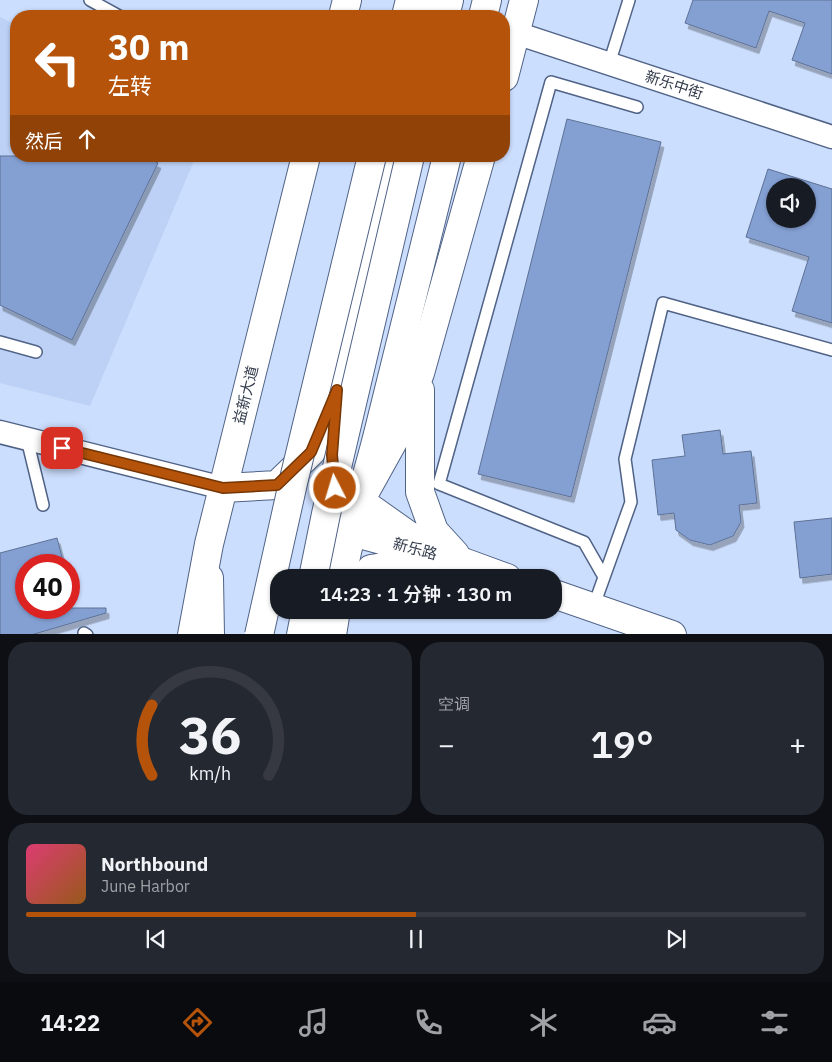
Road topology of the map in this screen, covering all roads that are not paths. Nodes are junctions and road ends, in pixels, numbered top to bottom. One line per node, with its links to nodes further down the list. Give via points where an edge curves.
1 (90, 0): 4 (lane)
2 (524, 0): 5 (main road)
3 (629, 0): 7 (lane)
4 (109, 10)
5 (516, 33): 6 (main road); 7 (street, 新乐中街)
6 (510, 55)
7 (609, 64): 9 (street, 新乐中街)
8 (637, 107): 33 (lane, via 552,82 439,484 584,542)
9 (832, 137)
10 (304, 162): 23 (main road, 益新大道)
11 (371, 162): 42 (main road, bridge)
12 (393, 162): 20 (main road)
13 (409, 162): 29 (main road, bridge)
14 (445, 162): 24 (main road)
15 (480, 162): 19 (main road)
16 (0, 342): 18 (lane)
17 (832, 350): 33 (lane, via 663,303 625,459 631,502)
18 (36, 352)
19 (420, 374): 24 (main road, via 395,438); 28 (main road, via 420,492 434,531)
20 (337, 390): 23 (main road, via 311,452 277,485); 26 (main road, via 332,455 337,505)
21 (0, 432): 22 (street)
22 (27, 439): 23 (street); 25 (lane)
23 (223, 488): 27 (main road, 益新大道)
24 (360, 501): 26 (main road); 28 (main road, via 408,534)
25 (43, 506)
26 (352, 532): 28 (main road, 新乐路); 30 (main road)
27 (209, 544): 40 (main road, 益新大道); 41 (main road)
28 (462, 562): 31 (main road, via 408,563); 32 (main road, 新乐路)
29 (315, 569)
30 (348, 569)
31 (371, 569)
32 (482, 569)
33 (604, 577): 35 (lane)
34 (562, 597): 35 (main road)
35 (593, 608): 46 (main road)
36 (304, 619): 43 (main road)
37 (320, 619): 44 (main road)
38 (334, 619): 45 (main road)
39 (340, 619): 45 (main road)
40 (192, 634)
41 (210, 634)
42 (259, 634)
43 (301, 634)
44 (314, 634)
45 (332, 634)
46 (672, 634)

